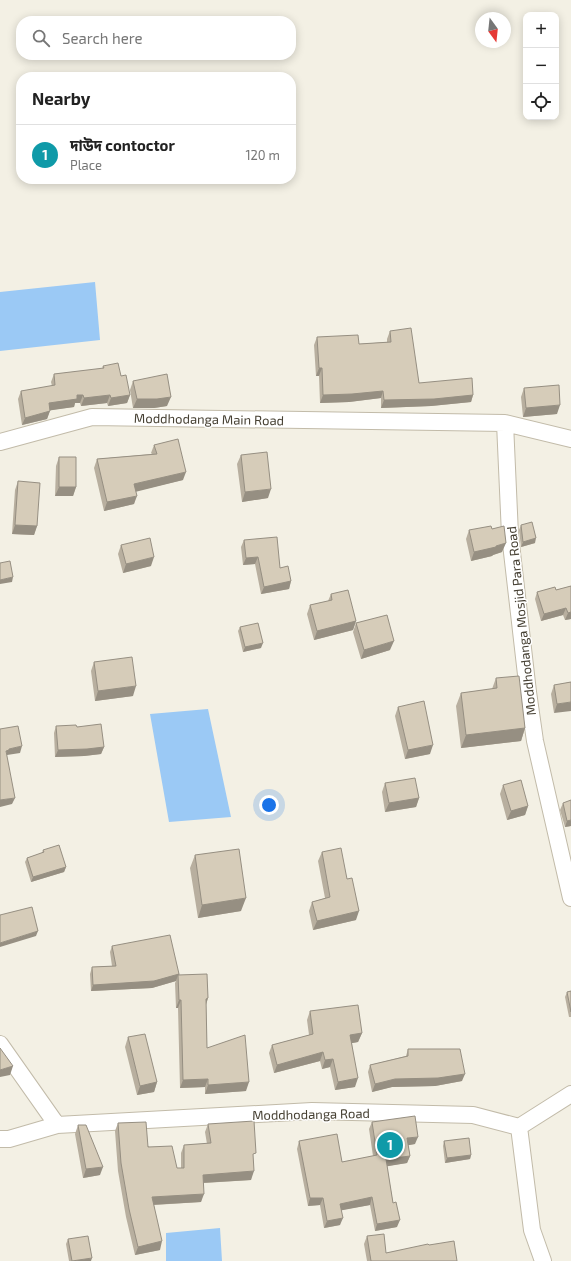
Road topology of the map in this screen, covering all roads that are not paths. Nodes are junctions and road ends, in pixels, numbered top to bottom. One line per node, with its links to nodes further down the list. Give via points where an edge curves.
1 (505, 423): 2 (street); 3 (street, Moddhodanga Main Road, via 92,417); 4 (street, Moddhodanga Mosjid Para Road, via 510,535 528,692 535,741)
2 (571, 439)
3 (0, 442)
4 (571, 898)
5 (0, 1044): 7 (street)
6 (571, 1094): 8 (street)
7 (57, 1124): 8 (street, Moddhodanga Road, via 312,1111 472,1115); 9 (street, Moddhodanga Road, via 9,1139)
8 (519, 1127): 10 (street, via 532,1230)
9 (0, 1139)
10 (543, 1261)

